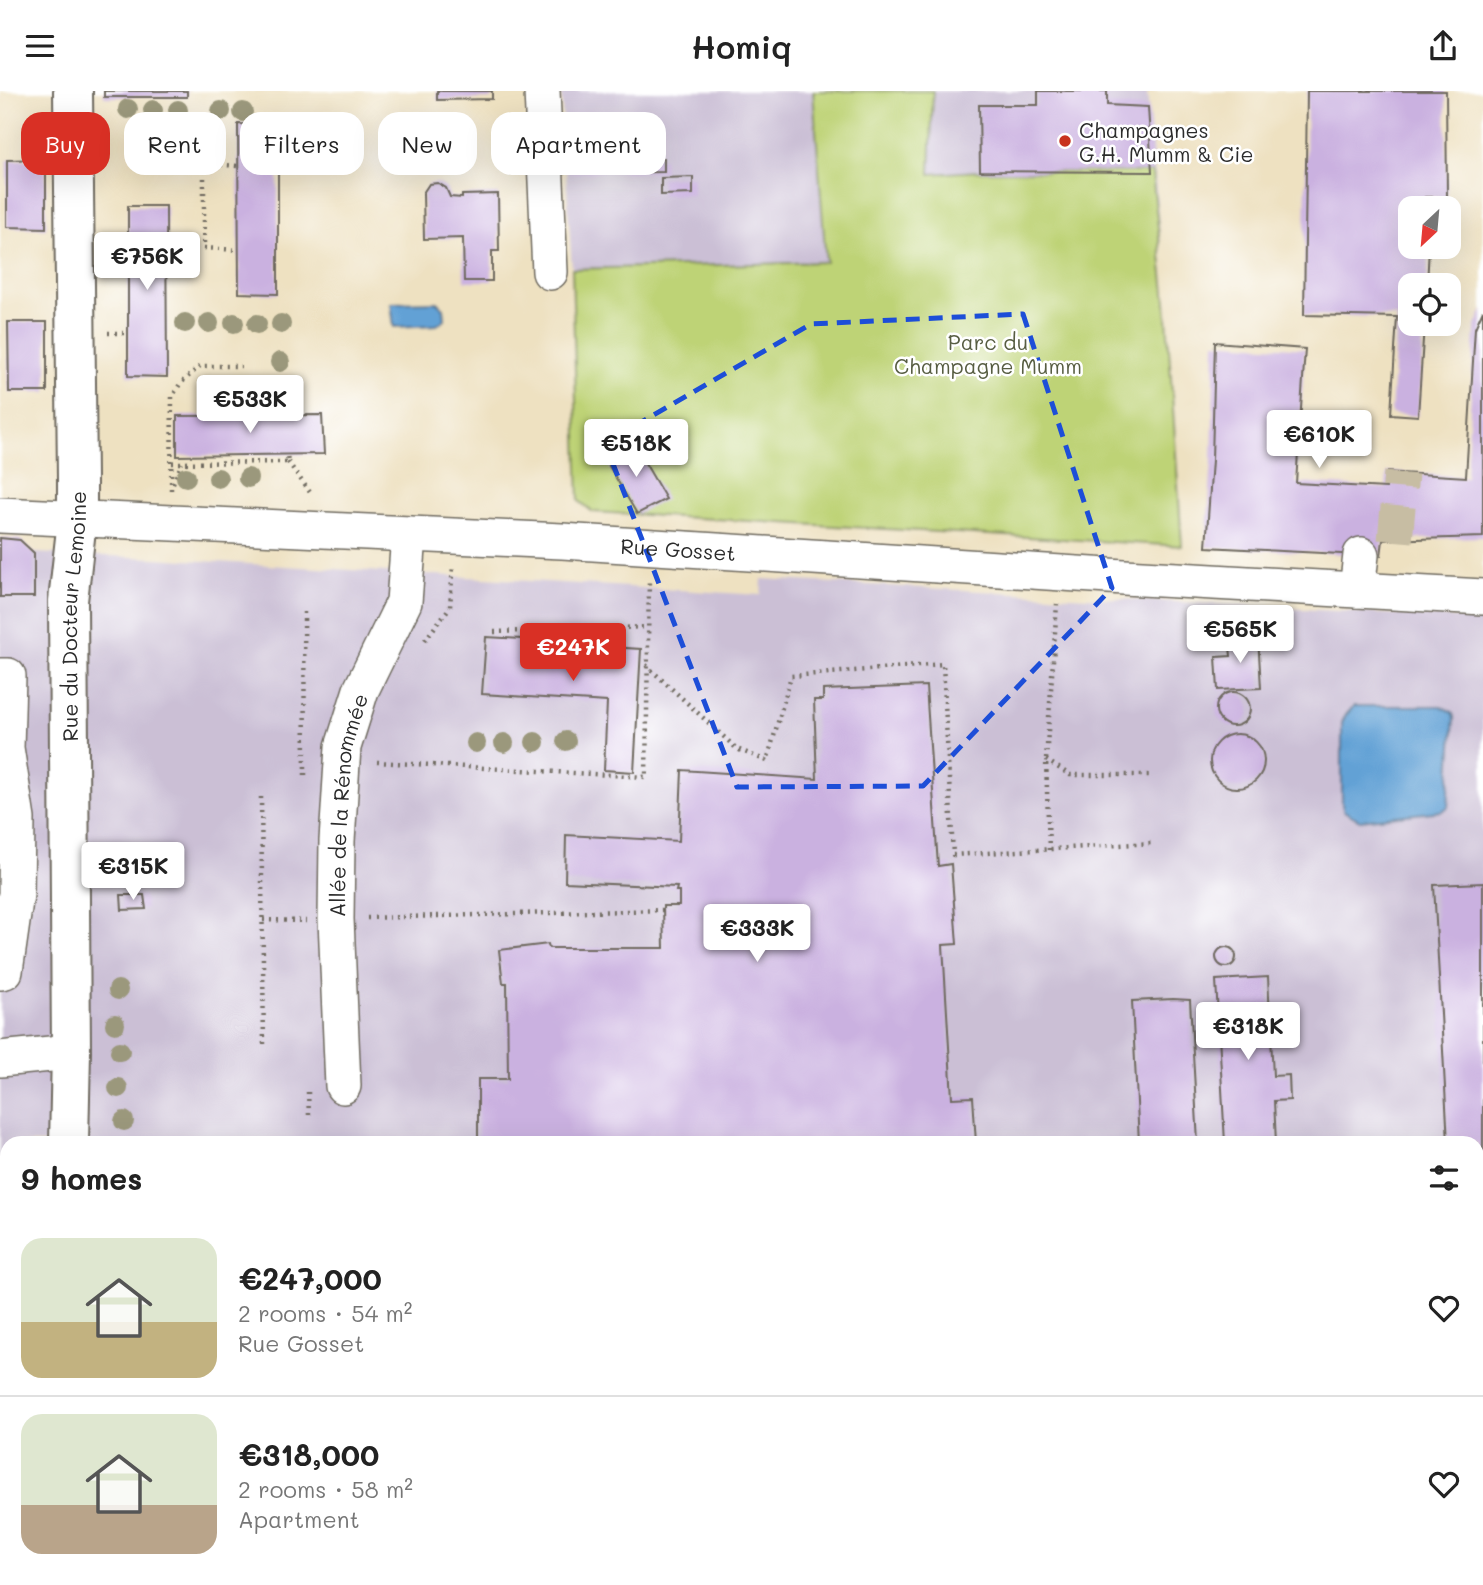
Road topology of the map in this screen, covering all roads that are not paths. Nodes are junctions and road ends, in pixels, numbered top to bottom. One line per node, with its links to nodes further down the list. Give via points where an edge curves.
1 (73, 91): 5 (main road, Rue du Docteur Lemoine)
2 (542, 91): 3 (street)
3 (550, 272)
4 (0, 515): 5 (street, Rue Gosset)
5 (77, 520): 6 (street, Rue Gosset); 15 (main road, Rue du Docteur Lemoine, via 68,601)
6 (409, 535): 8 (street, Rue Gosset); 17 (street, Allée de la Rénommée, via 404,601 361,690 342,747 337,841 359,918)
7 (1361, 555): 8 (street)
8 (1357, 590): 9 (street, Rue Gosset)
9 (1483, 597)
10 (0, 677): 11 (street, via 8,676)
11 (3, 749): 12 (street)
12 (9, 820): 13 (street)
13 (8, 895): 14 (street, via 5,971)
14 (0, 972)
15 (71, 1052): 16 (street); 18 (main road, Rue du Docteur Lemoine)
16 (0, 1059)
17 (343, 1086)
18 (69, 1136)

